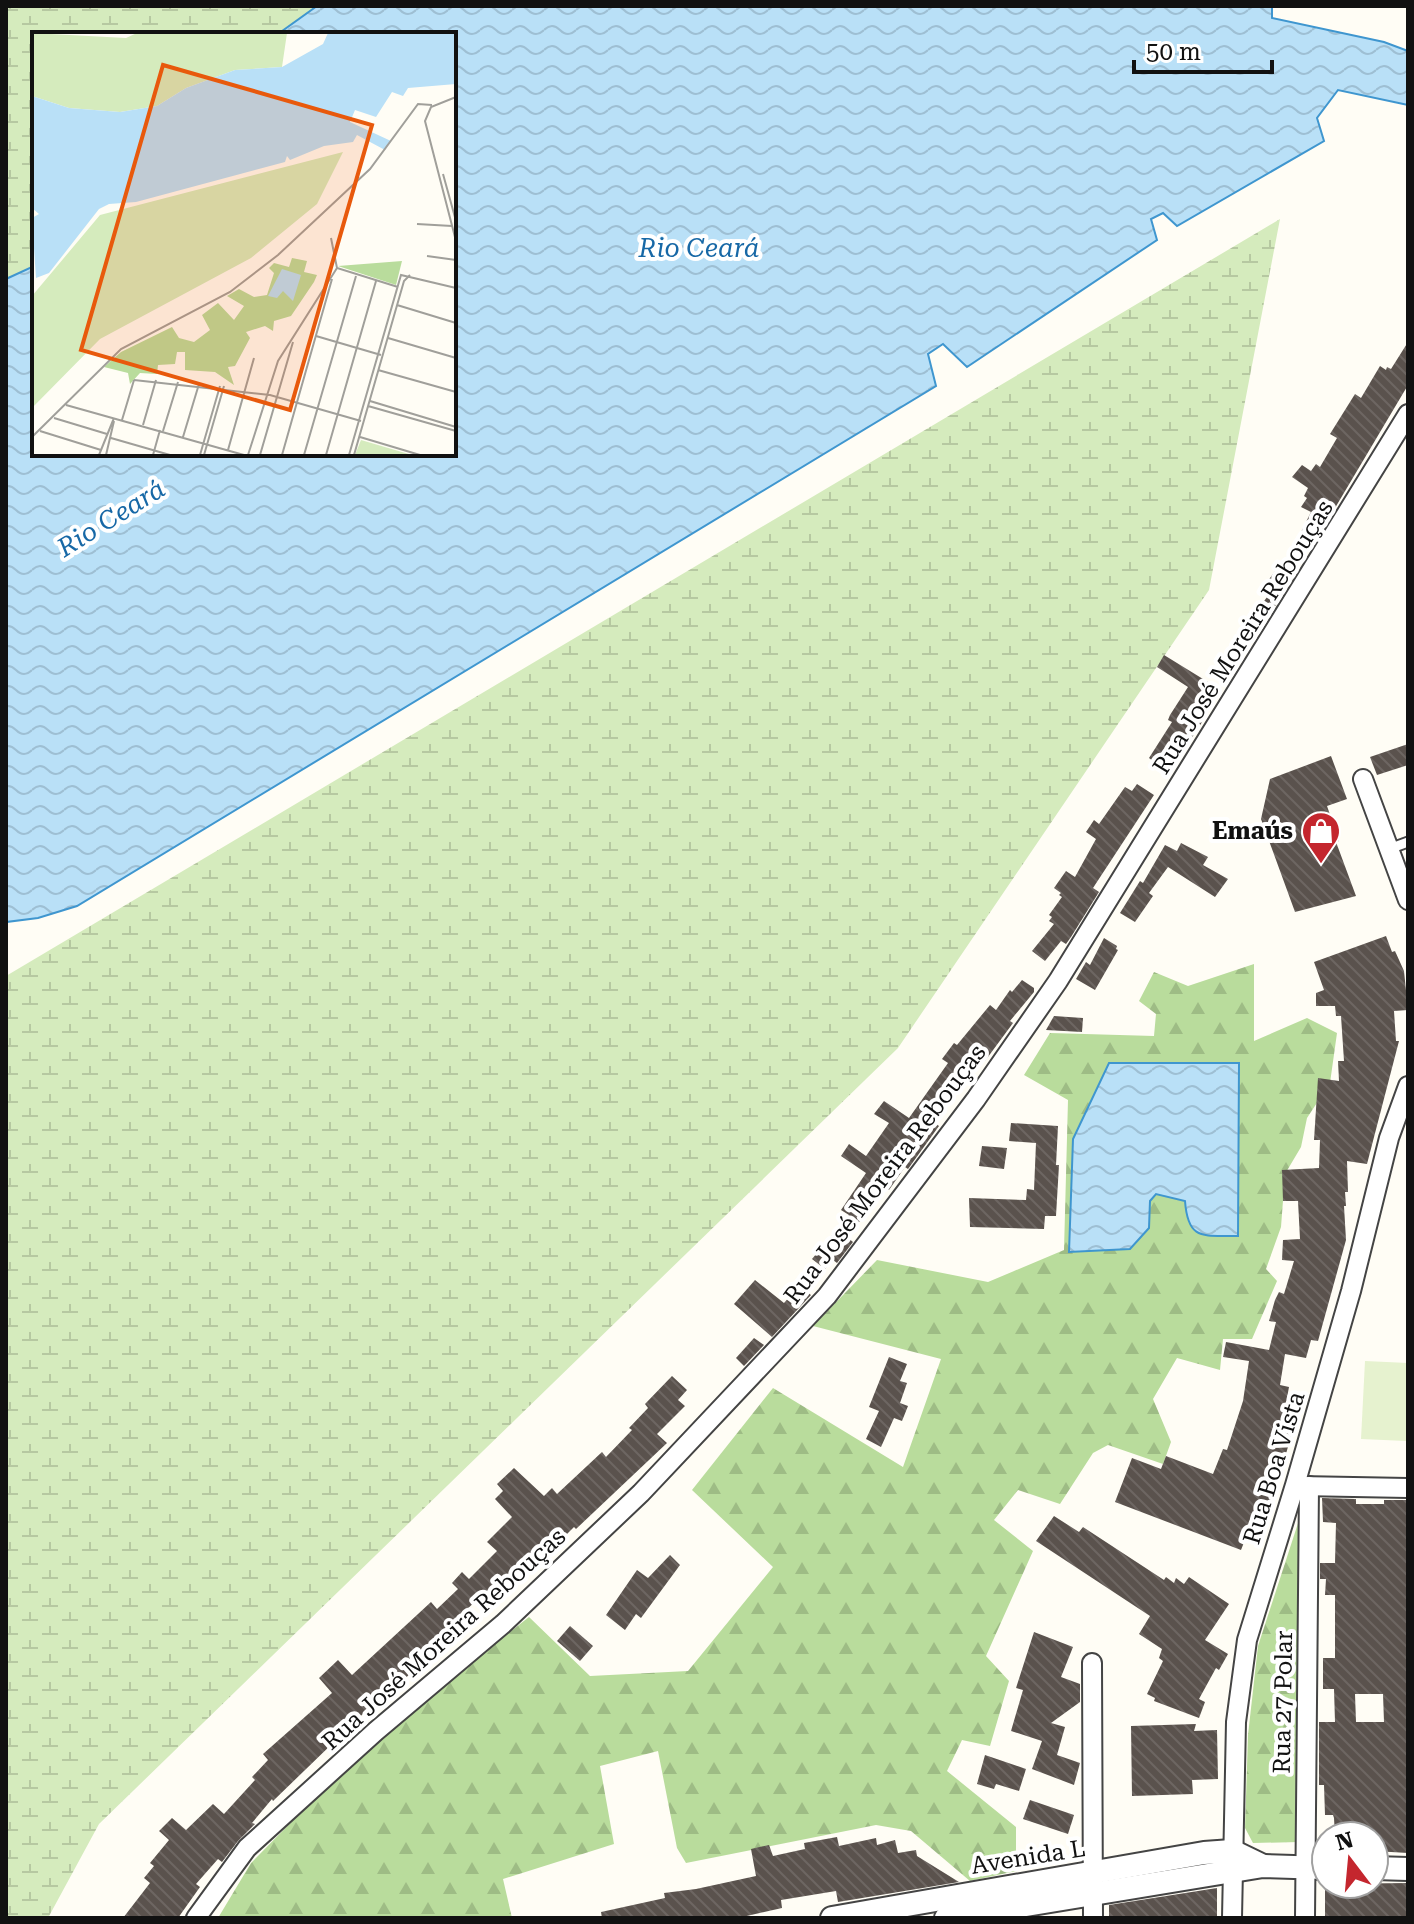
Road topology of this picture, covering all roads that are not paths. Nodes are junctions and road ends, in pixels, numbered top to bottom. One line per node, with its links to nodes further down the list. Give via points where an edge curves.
1 (1408, 414): 17 (street, Rua José Moreira Rebouças, via 1058,981 827,1296 641,1493 503,1624 247,1848)
2 (1363, 779): 4 (street)
3 (1408, 842): 4 (lane)
4 (1389, 849): 5 (street)
5 (1408, 900)
6 (1408, 1086): 7 (street, Rua Boa Vista, via 1389,1138)
7 (1302, 1486): 8 (street); 10 (street, Rua 27 Polar); 11 (street, Rua Boa Vista, via 1247,1640 1236,1722)
8 (1408, 1488)
9 (1092, 1663): 13 (street)
10 (1314, 1820)
11 (1232, 1861): 12 (street, Avenida L); 13 (street, Avenida L); 20 (street, Rua Boa Vista)
12 (1310, 1868)
13 (1093, 1883): 16 (street, Avenida L); 19 (street)
14 (1310, 1895): 21 (street, Rua 27 Polar)
15 (932, 1909): 16 (street, Avenida L); 18 (street, Avenida L)
16 (954, 1912)
17 (196, 1918)
18 (832, 1918)
19 (1093, 1918)
20 (1232, 1918)
21 (1305, 1918)

